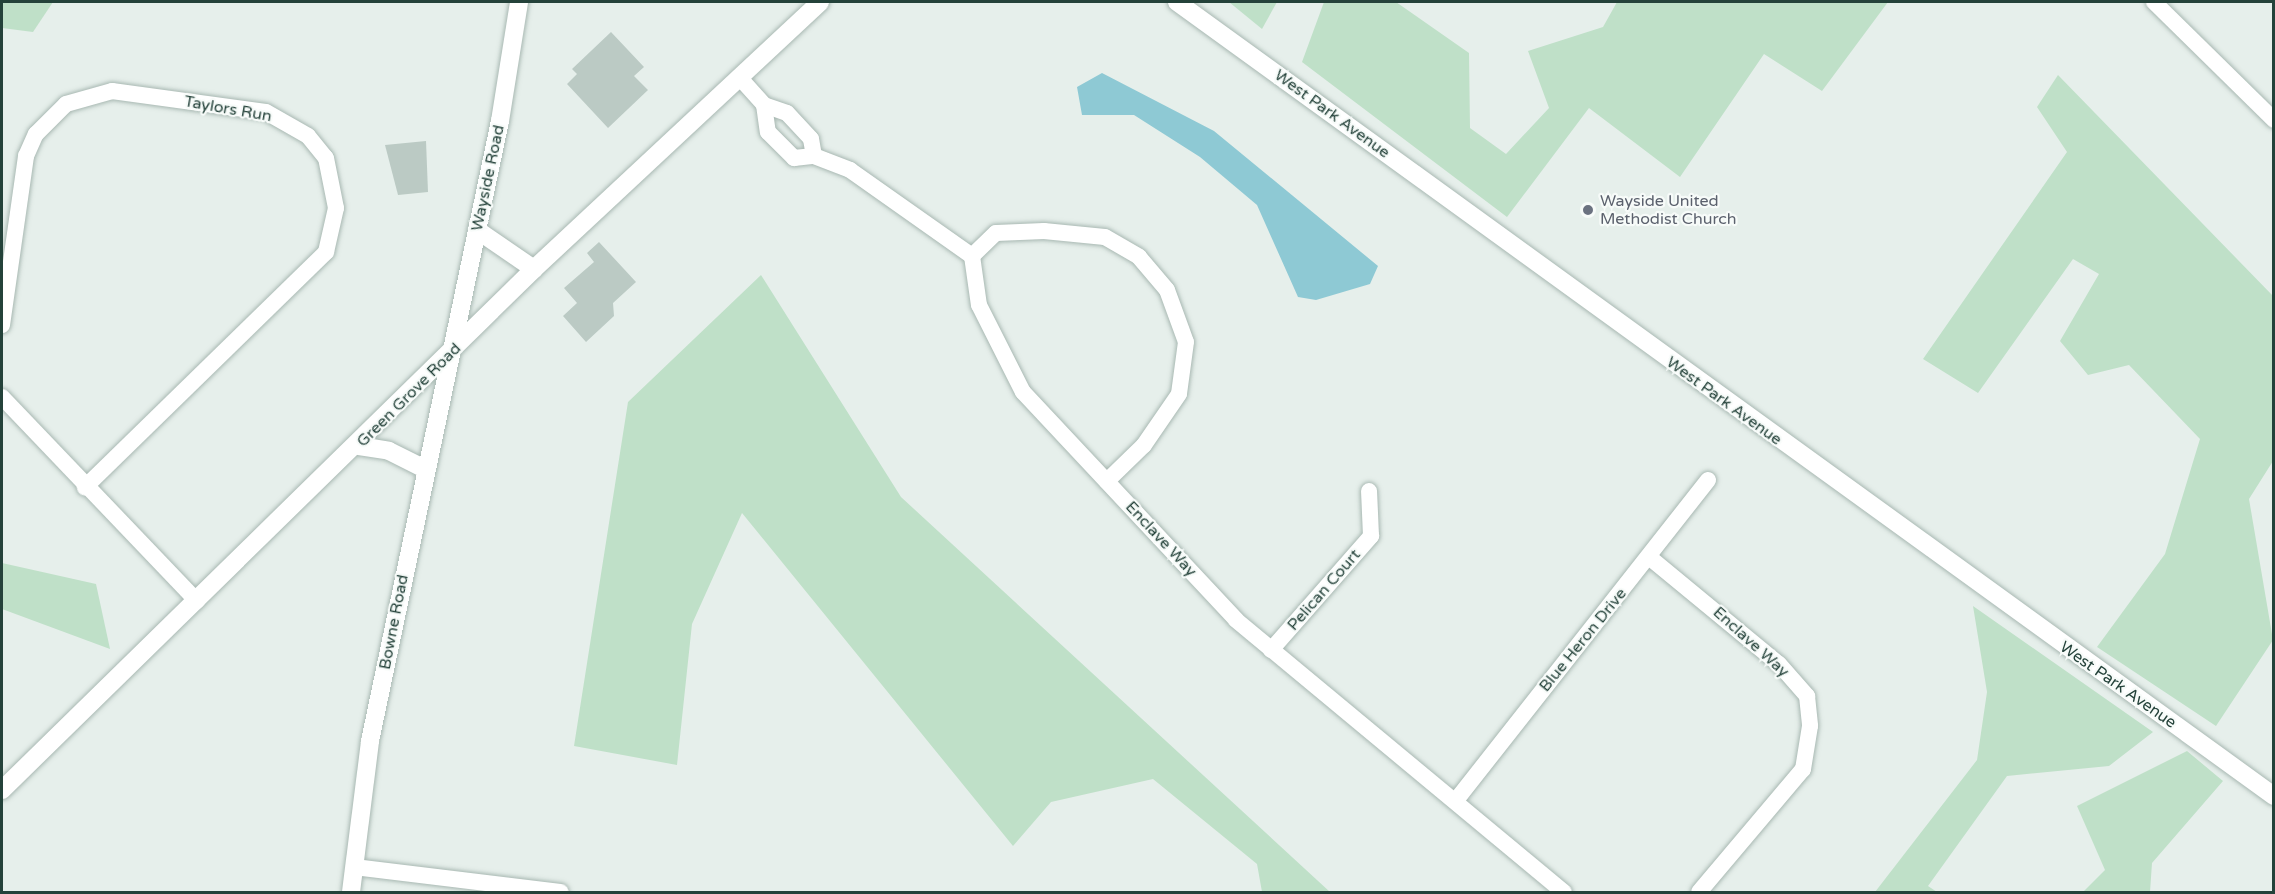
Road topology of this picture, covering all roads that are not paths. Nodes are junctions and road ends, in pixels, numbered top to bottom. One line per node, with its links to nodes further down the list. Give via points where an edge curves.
1 (519, 2): 9 (street, Wayside Road)
2 (820, 2): 5 (street, Green Grove Road)
3 (1178, 2): 25 (street, West Park Avenue)
4 (2154, 2): 7 (street)
5 (740, 78): 6 (street); 11 (street, Green Grove Road)
6 (764, 105): 8 (street, via 787,113 811,139); 8 (street, via 768,132 794,158)
7 (2272, 115)
8 (814, 156): 10 (street, via 849,170)
9 (477, 230): 11 (street); 13 (street, Wayside Road)
10 (972, 256): 18 (street, Enclave Way, via 979,305 1023,392); 18 (street, via 996,233 1044,231 1105,237 1139,257 1167,290 1186,342 1179,394 1144,445)
11 (534, 269): 13 (street, Green Grove Road)
12 (2, 325): 19 (street, Taylors Run, via 26,156 36,134 66,104 112,91 266,112 308,136 326,158 336,208 326,252)
13 (450, 354): 15 (street, Green Grove Road); 16 (street, Bowne Road)
14 (2, 397): 19 (street)
15 (359, 446): 16 (street, via 389,451); 22 (street, Green Grove Road)
16 (424, 469): 27 (street, Bowne Road, via 370,741)
17 (1708, 480): 21 (street, Blue Heron Drive)
18 (1107, 481): 23 (street, Enclave Way, via 1236,620)
19 (85, 488): 22 (street)
20 (1369, 491): 23 (street, Pelican Court, via 1371,536)
21 (1649, 557): 26 (street, Blue Heron Drive); 31 (street, Enclave Way, via 1779,664 1807,696 1810,726 1803,769)
22 (197, 601): 24 (street, Green Grove Road)
23 (1271, 650): 26 (street, Enclave Way)
24 (2, 790)
25 (2274, 796)
26 (1456, 799): 30 (street, Enclave Way)
27 (354, 867): 28 (street, Bowne Road); 29 (street)
28 (351, 892)
29 (560, 892)
30 (1564, 892)
31 (1699, 892)

